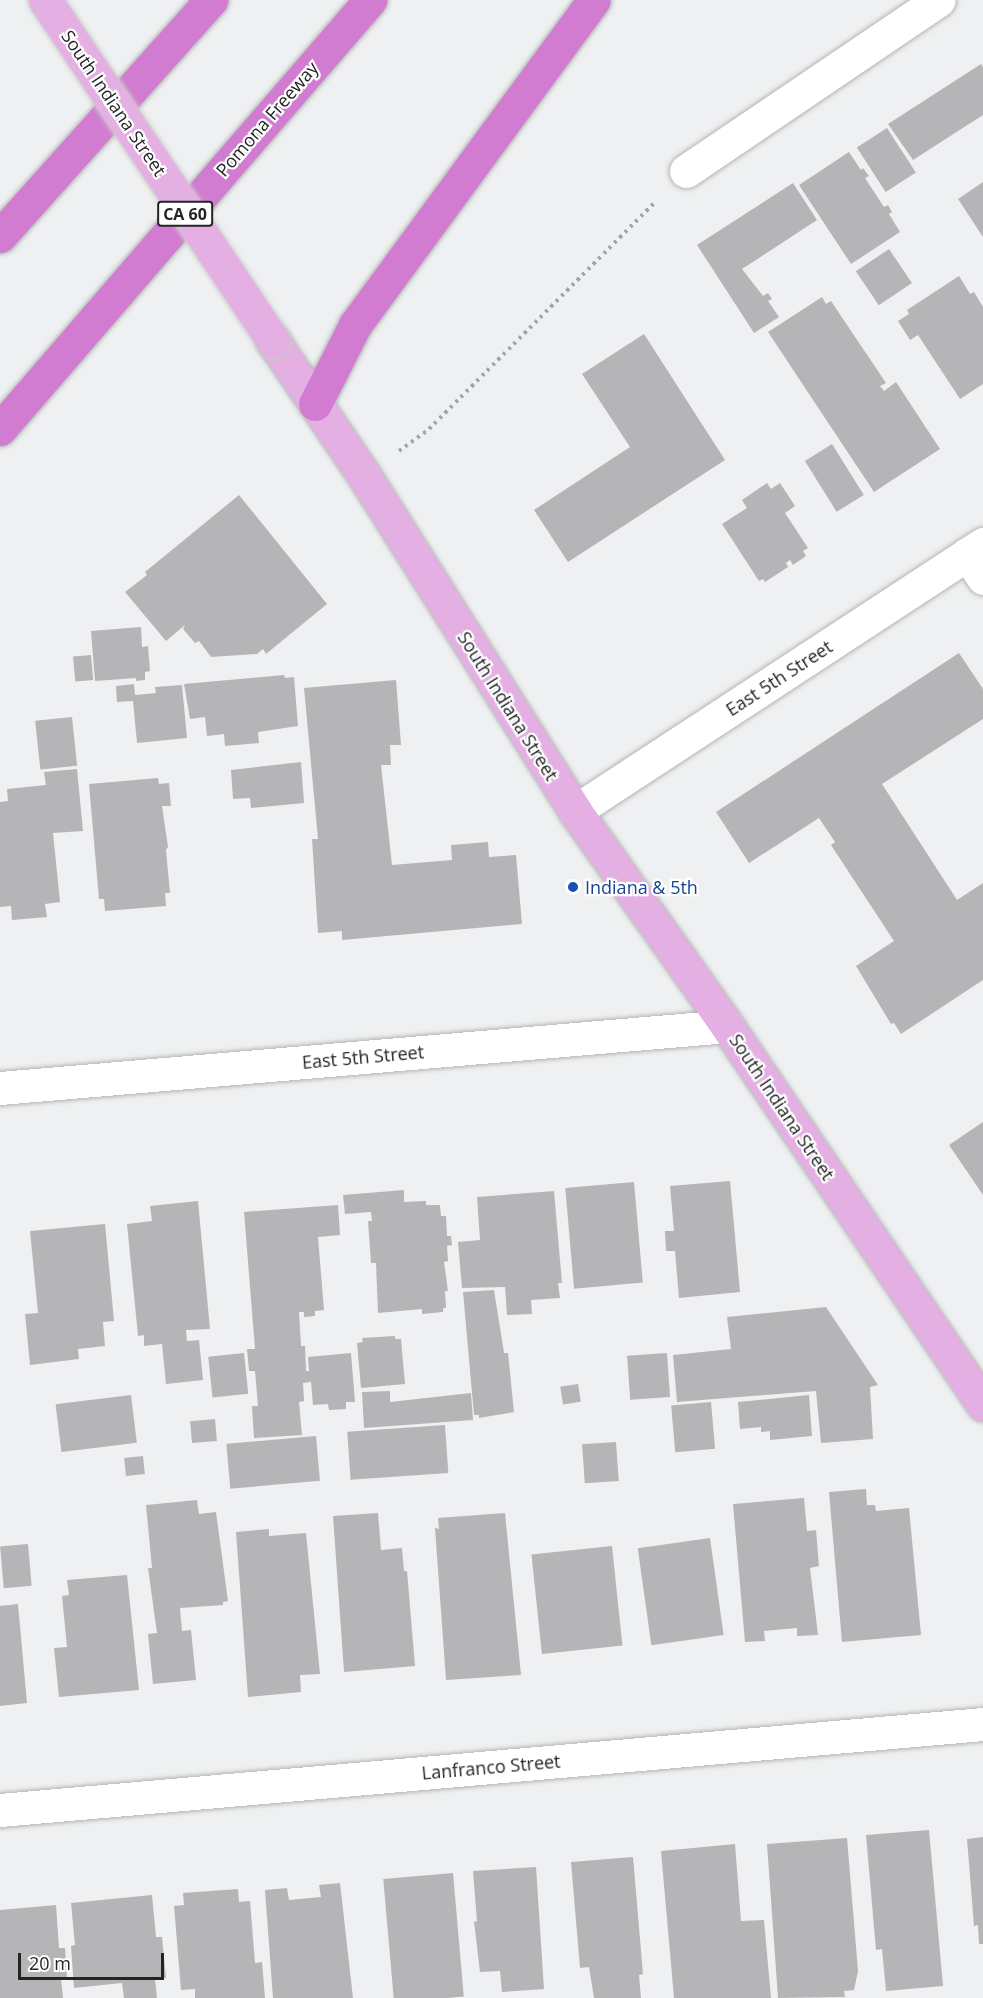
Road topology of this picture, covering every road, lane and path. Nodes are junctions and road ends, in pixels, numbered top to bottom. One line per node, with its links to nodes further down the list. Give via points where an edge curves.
1 (45, 0): 8 (main road, South Indiana Street, bridge)
2 (211, 0): 7 (highway)
3 (370, 0): 9 (highway, Pomona Freeway / CA 60)
4 (594, 0): 8 (highway, via 355,325)
5 (919, 5): 6 (street)
6 (686, 171): 10 (path)
7 (0, 236)
8 (315, 404): 12 (main road, South Indiana Street)
9 (0, 429)
10 (429, 429)
11 (978, 559): 12 (street, East 5th Street)
12 (575, 812): 13 (main road, South Indiana Street)
13 (727, 1026): 14 (street, East 5th Street); 15 (main road, South Indiana Street)
14 (0, 1088)
15 (983, 1404)
16 (983, 1724): 17 (street, Lanfranco Street)
17 (0, 1810)

